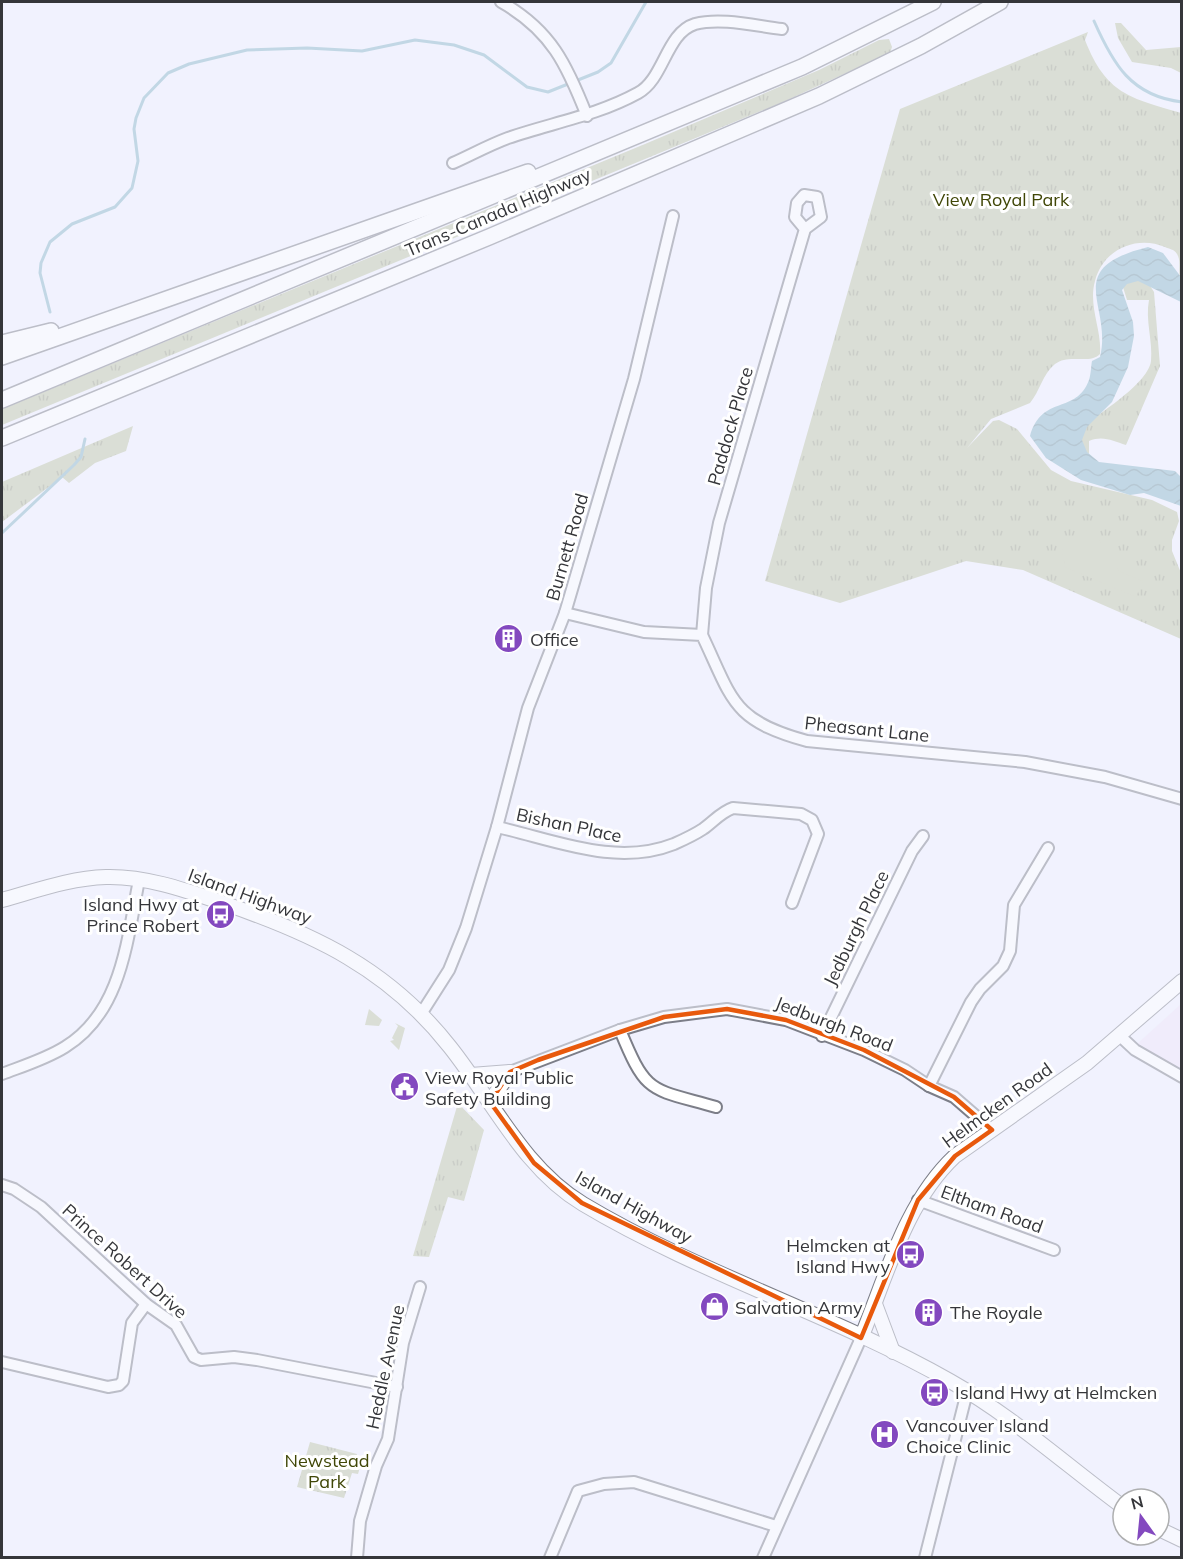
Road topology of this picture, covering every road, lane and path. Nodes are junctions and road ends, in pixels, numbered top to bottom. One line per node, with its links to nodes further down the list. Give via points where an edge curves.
1 (501, 2): 5 (street, via 524,15 552,43)
2 (933, 2): 6 (highway, Trans-Canada Highway, via 802,67)
3 (1000, 2): 14 (highway, Trans-Canada Highway, via 819,96)
4 (782, 28): 5 (street, via 708,22 693,25 681,32 653,79 640,92)
5 (587, 116): 7 (street, via 507,138)
6 (634, 136): 10 (highway); 13 (highway, Trans-Canada Highway)
7 (453, 163)
8 (673, 216): 15 (street, Burnett Road, via 634,379)
9 (805, 229): 16 (street, Paddock Place, via 719,523 706,588)
10 (141, 308): 11 (highway); 12 (highway)
11 (2, 343)
12 (2, 357)
13 (2, 400)
14 (2, 438)
15 (565, 613): 16 (street, via 644,632); 18 (street, Burnett Road, via 531,699)
16 (702, 635): 17 (street, Pheasant Lane, via 725,688 747,716 777,733 807,741 1025,762 1105,777)
17 (1182, 799)
18 (497, 827): 23 (street, Bishan Place, via 588,850 626,855 653,851 702,830 733,808 801,814 813,820 818,834); 25 (street, Burnett Road, via 449,970)
19 (923, 836): 27 (street, Jedburgh Place, via 912,851)
20 (1048, 848): 33 (street, via 1014,905 1010,951 1004,966 970,1002)
21 (139, 880): 22 (main road, Island Highway, via 79,880); 25 (main road, Island Highway, via 191,892 312,937 379,977); 30 (street, via 118,979 99,1016 66,1047)
22 (2, 900)
23 (792, 903)
24 (1182, 981): 28 (main road, Helmcken Road)
25 (421, 1014): 31 (main road, Island Highway)
26 (620, 1030): 27 (street, Jedburgh Road, via 664,1017 727,1009 786,1020); 29 (street, Jedburgh Road); 35 (street, via 645,1081 659,1090)
27 (822, 1036): 33 (street, Jedburgh Road, via 864,1050)
28 (1120, 1036): 32 (street, via 1135,1050); 36 (main road, Helmcken Road)
29 (510, 1072): 31 (main road); 34 (main road)
30 (2, 1074)
31 (471, 1075): 34 (main road, Island Highway)
32 (1182, 1077)
33 (929, 1086): 36 (street, Jedburgh Road, via 954,1097)
34 (490, 1102): 43 (main road, Island Highway, via 534,1163 582,1203 679,1254)
35 (716, 1107)
36 (992, 1130): 38 (main road, Helmcken Road, via 938,1172)
37 (2, 1185): 41 (street, Prince Robert Drive, via 14,1188 41,1207)
38 (918, 1200): 39 (street, Eltham Road); 42 (main road, Helmcken Road)
39 (1054, 1250)
40 (420, 1287): 46 (street, Heddle Avenue, via 404,1343)
41 (146, 1304): 45 (street, via 132,1323 123,1381 119,1384 108,1387); 46 (street, Prince Robert Drive, via 176,1326 194,1357 201,1360 257,1360)
42 (875, 1304): 43 (main road, Helmcken Road); 44 (main road)
43 (861, 1338): 44 (main road, Island Highway); 49 (street, Helmcken Road)
44 (893, 1352): 47 (main road, Island Highway)
45 (2, 1362)
46 (397, 1387): 50 (street, Heddle Avenue, via 388,1439 360,1521)
47 (967, 1392): 48 (main road, Island Highway); 53 (street)
48 (1111, 1498)
49 (776, 1526): 51 (street, via 634,1482 604,1484 578,1491); 52 (street, Helmcken Road)
50 (357, 1557)
51 (550, 1557)
52 (763, 1557)
53 (925, 1557)

